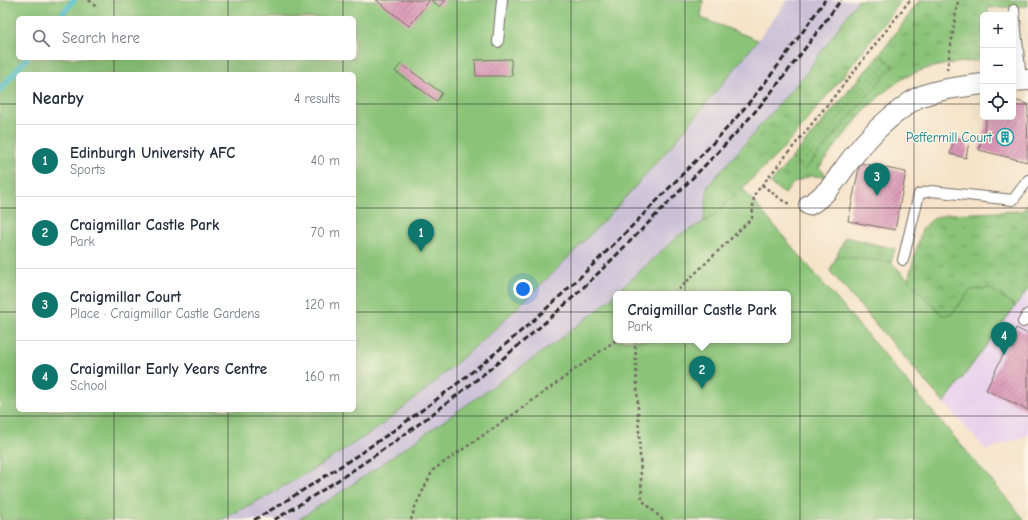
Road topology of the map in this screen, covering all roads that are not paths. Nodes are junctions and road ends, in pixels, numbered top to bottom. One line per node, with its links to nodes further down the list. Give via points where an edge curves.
1 (502, 0): 3 (lane)
2 (1014, 10): 4 (lane)
3 (498, 42)
4 (1021, 81)
5 (980, 84): 7 (street, via 944,90 916,98 871,135 834,183)
6 (1028, 180): 8 (lane, via 1013,200 931,191 919,194)
7 (809, 205)
8 (903, 260)

